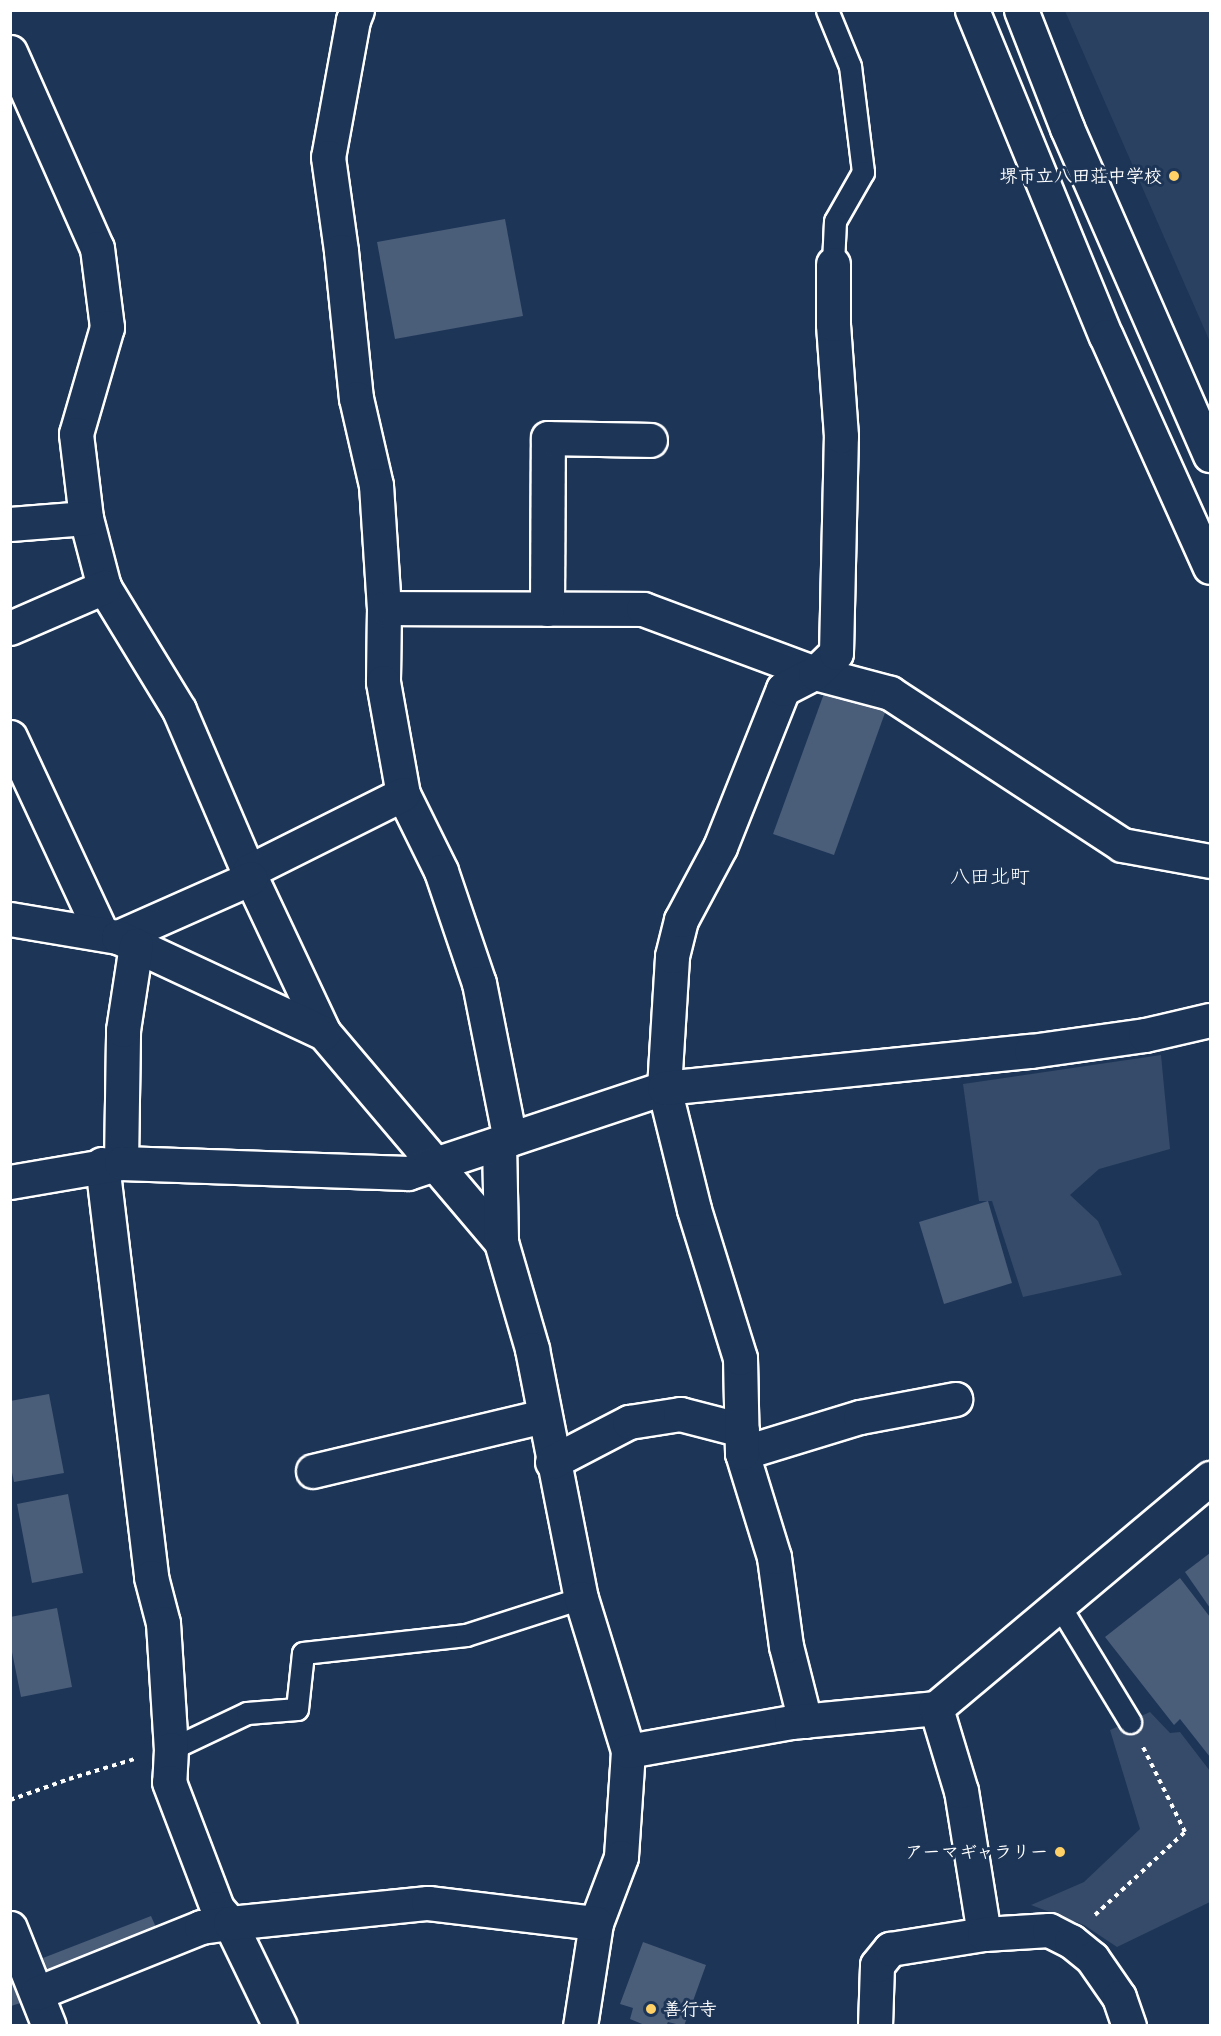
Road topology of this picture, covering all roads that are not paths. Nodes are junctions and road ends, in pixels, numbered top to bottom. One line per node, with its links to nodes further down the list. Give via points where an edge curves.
1 (827, 10): 6 (lane, via 850,66 863,172 835,221)
2 (972, 10): 11 (street, via 1106,336)
3 (1021, 10): 8 (street, via 1067,128)
4 (359, 14): 13 (street, via 328,157 356,398 376,485)
5 (10, 52): 9 (street, via 98,248 106,327 76,434)
6 (833, 264): 16 (street, via 841,436 836,653)
7 (650, 440): 14 (street, via 548,438)
8 (1210, 455)
9 (86, 518): 10 (street); 12 (street)
10 (10, 524)
11 (1210, 567)
12 (104, 586): 15 (street); 20 (street, via 179,710)
13 (384, 608): 14 (street); 18 (street, via 383,682)
14 (547, 609): 16 (street, via 643,609)
15 (10, 628)
16 (815, 673): 19 (street, via 890,693 1122,845); 25 (street, via 783,689 720,847 681,920 672,956)
17 (10, 738): 22 (street)
18 (404, 794): 20 (street); 26 (street, via 441,871 479,983)
19 (1210, 861)
20 (250, 874): 22 (street); 24 (street)
21 (10, 919): 22 (street)
22 (119, 939): 24 (street); 27 (street, via 123,1030)
23 (1210, 1020): 25 (street, via 1145,1035 1031,1051)
24 (324, 1033): 28 (street)
25 (664, 1089): 26 (street); 33 (street, via 694,1209 740,1358)
26 (505, 1141): 28 (street); 30 (street)
27 (112, 1164): 28 (street, via 408,1173); 29 (street); 42 (street, via 151,1577 164,1623)
28 (432, 1164): 30 (street)
29 (10, 1182)
30 (501, 1242): 32 (street, via 532,1349)
31 (955, 1399): 33 (street)
32 (544, 1416): 34 (street); 35 (street)
33 (742, 1442): 34 (street, via 680,1414 629,1422); 40 (street, via 774,1557 786,1646)
34 (552, 1462): 37 (street)
35 (313, 1471)
36 (1210, 1478): 38 (street)
37 (581, 1598): 42 (lane, via 466,1635 303,1653 297,1709 247,1713); 43 (street)
38 (1059, 1605): 39 (street); 41 (lane)
39 (936, 1708): 40 (street); 47 (street, via 961,1791)
40 (805, 1721): 43 (street)
41 (1130, 1722)
42 (171, 1749): 44 (street, via 169,1782 217,1908)
43 (628, 1751): 45 (street, via 621,1857)
44 (230, 1923): 45 (street, via 428,1903); 48 (street, via 201,1927); 50 (street)
45 (596, 1923): 51 (street)
46 (10, 1928): 48 (street)
47 (984, 1934): 52 (street, via 890,1949 877,1965); 53 (street, via 1049,1930 1071,1941 1092,1958 1119,1996)
48 (24, 1976): 49 (street)
49 (49, 2025)
50 (280, 2025)
51 (580, 2025)
52 (875, 2025)
53 (1129, 2025)

